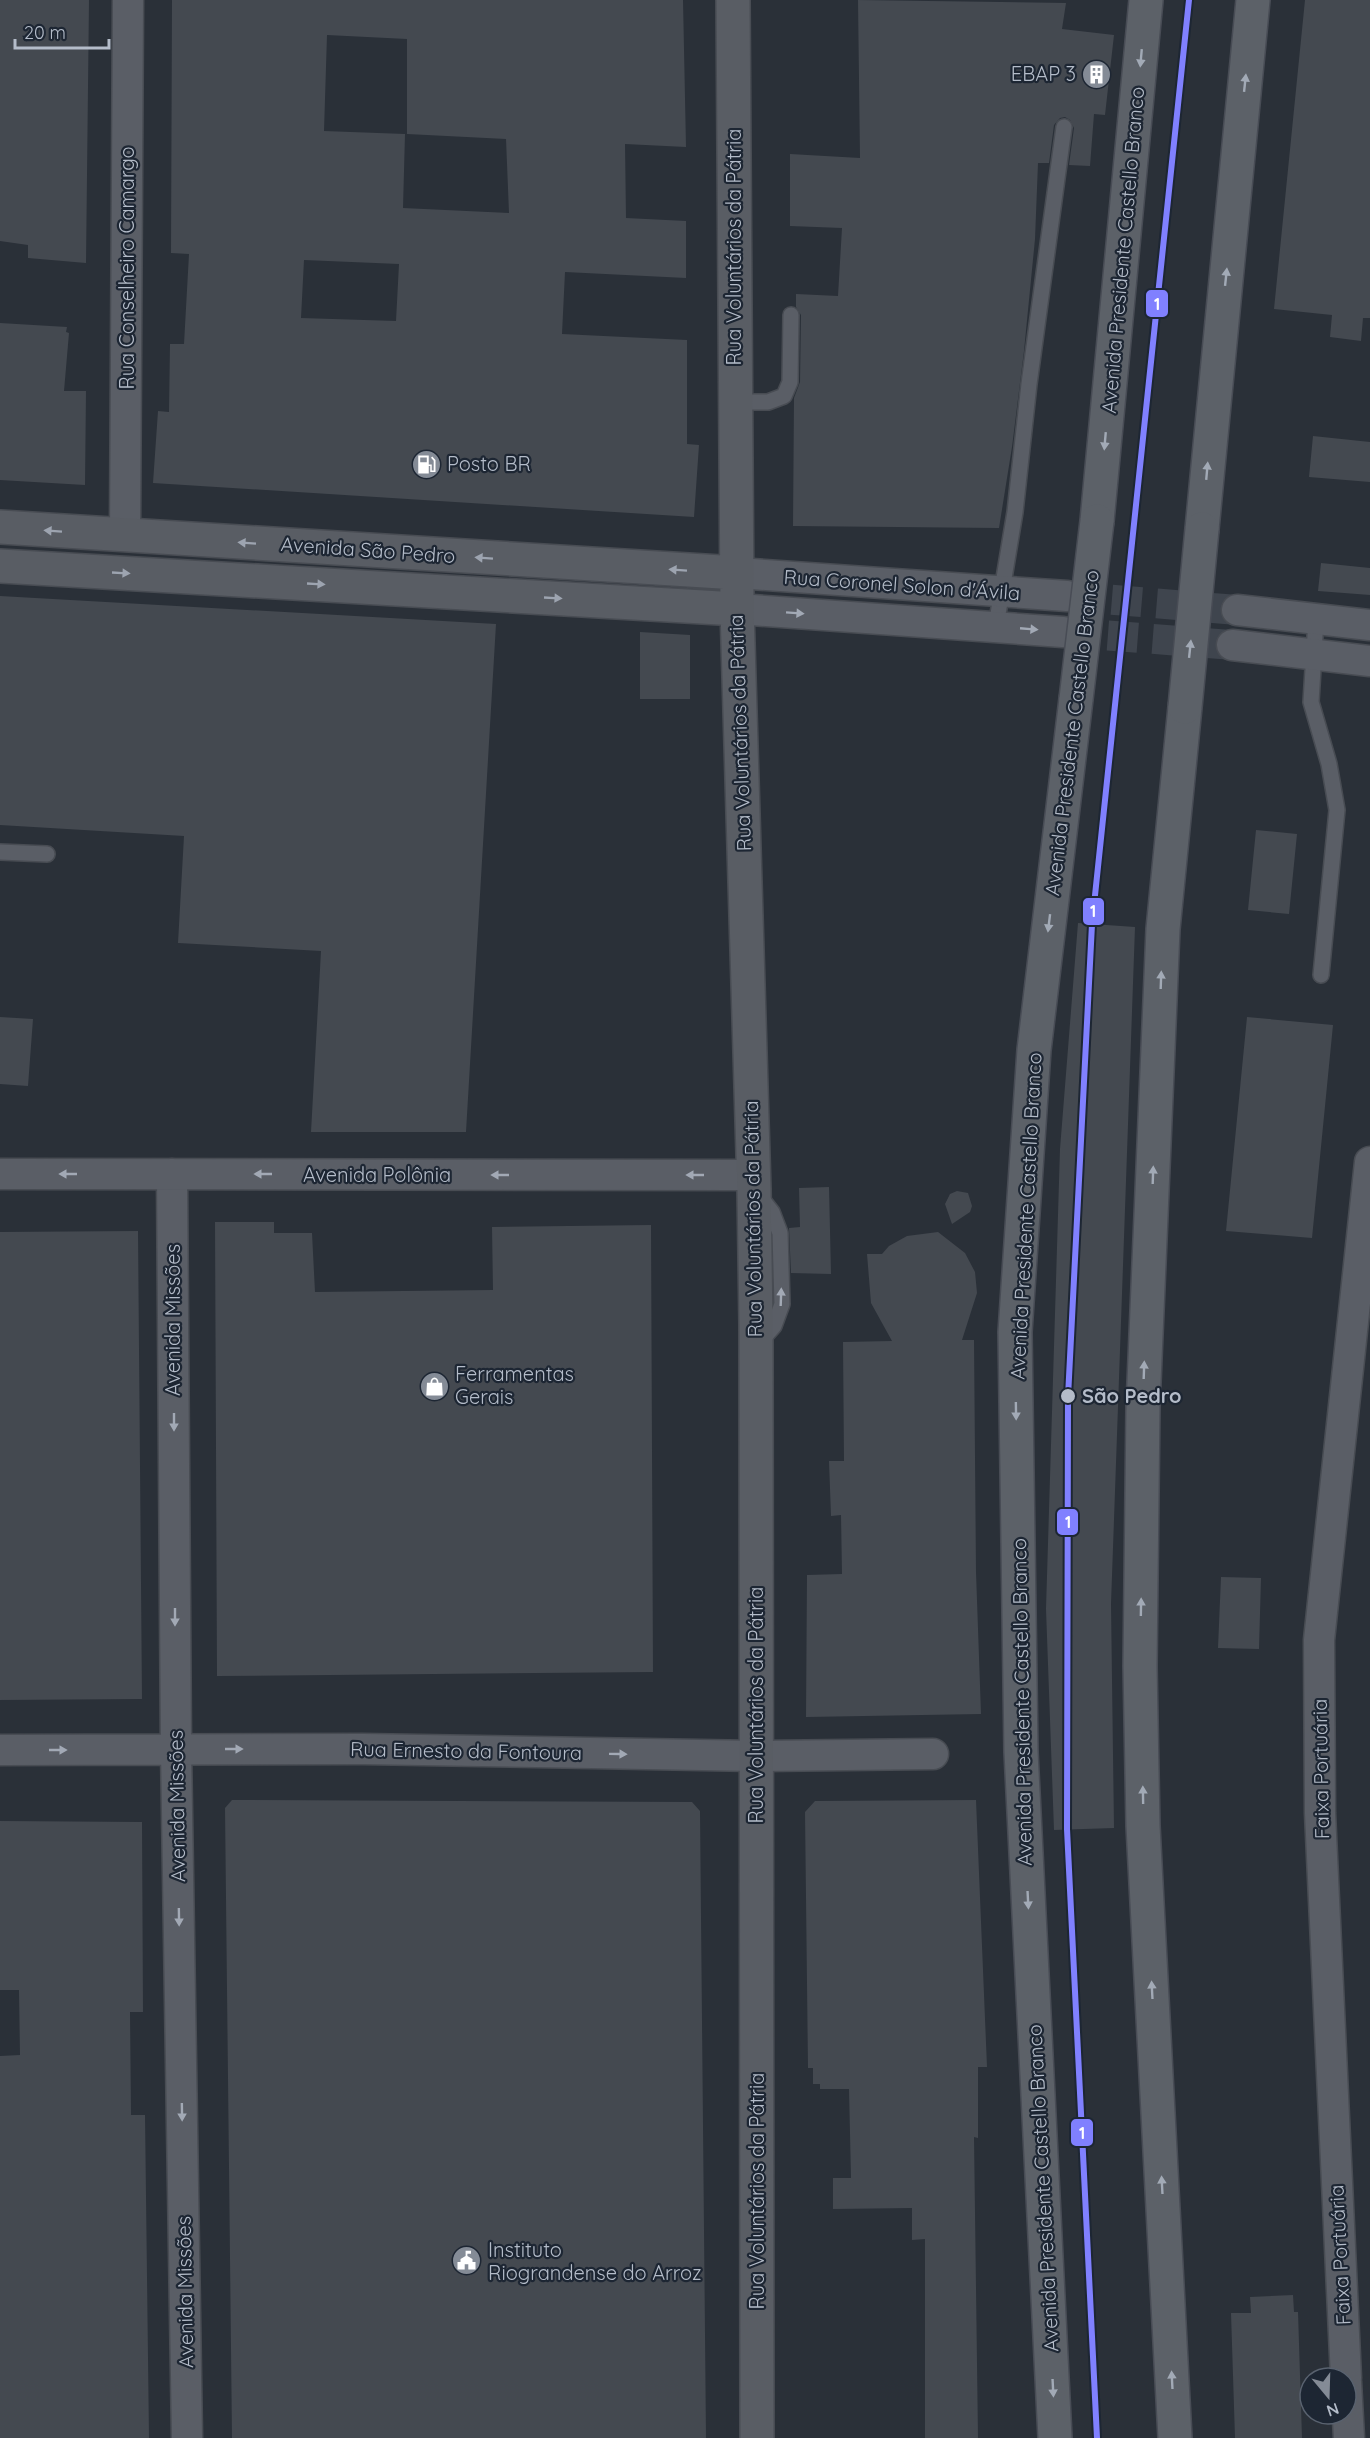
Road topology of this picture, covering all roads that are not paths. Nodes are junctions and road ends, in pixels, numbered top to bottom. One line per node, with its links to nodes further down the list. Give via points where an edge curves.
1 (128, 0): 9 (street, Rua Conselheiro Camargo)
2 (733, 0): 7 (main road, Rua Voluntários da Pátria)
3 (1146, 0): 37 (main road, Avenida Presidente Castello Branco, one-way to 37, bridge, via 1097,521 1034,1050 1016,1332 1021,1752)
4 (1253, 0): 38 (main road, one-way to 4, bridge, via 1143,1826 1143,1407 1163,941)
5 (1064, 127): 12 (lane, via 1016,512)
6 (791, 315): 7 (lane, via 790,382 784,396 768,402)
7 (735, 402): 11 (main road, Rua Voluntários da Pátria)
8 (0, 527): 9 (main road, Avenida São Pedro, one-way to 8)
9 (125, 535): 11 (main road, Avenida São Pedro, one-way to 9)
10 (0, 566): 14 (main road, Avenida São Pedro, one-way to 14)
11 (737, 573): 12 (street, Rua Coronel Solon d'Ávila); 14 (main road, Rua Voluntários da Pátria)
12 (1002, 591): 13 (street, Rua Coronel Solon d'Ávila); 18 (lane)
13 (1067, 596)
14 (737, 609): 18 (street, Rua Coronel Solon d'Ávila, one-way to 18); 29 (main road, Rua Voluntários da Pátria)
15 (1237, 610): 16 (street)
16 (1316, 619): 17 (street); 21 (lane)
17 (1370, 625)
18 (996, 626): 19 (street, Rua Coronel Solon d'Ávila, one-way to 19)
19 (1063, 632)
20 (1232, 645): 21 (street)
21 (1312, 654): 22 (street); 25 (lane, via 1311,702 1337,810)
22 (1370, 661)
23 (0, 852): 24 (lane)
24 (47, 854)
25 (1321, 975)
26 (1370, 1162): 34 (street, Faixa Portuária, via 1319,1640 1320,1813)
27 (0, 1174): 28 (street, Avenida Polônia, one-way to 27)
28 (172, 1174): 29 (street, Avenida Polônia, one-way to 28); 30 (street, Avenida Missões, one-way to 30)
29 (754, 1182): 33 (main road, Rua Voluntários da Pátria)
30 (176, 1749): 31 (street, Rua Ernesto da Fontoura, one-way to 30); 33 (street, Rua Ernesto da Fontoura, one-way to 33); 35 (street, Avenida Missões, one-way to 35)
31 (0, 1750)
32 (933, 1754): 33 (street, Rua Ernesto da Fontoura)
33 (756, 1756): 36 (main road, Rua Voluntários da Pátria)
34 (1345, 2366)
35 (187, 2438)
36 (757, 2438)
37 (1055, 2438)
38 (1175, 2438)

